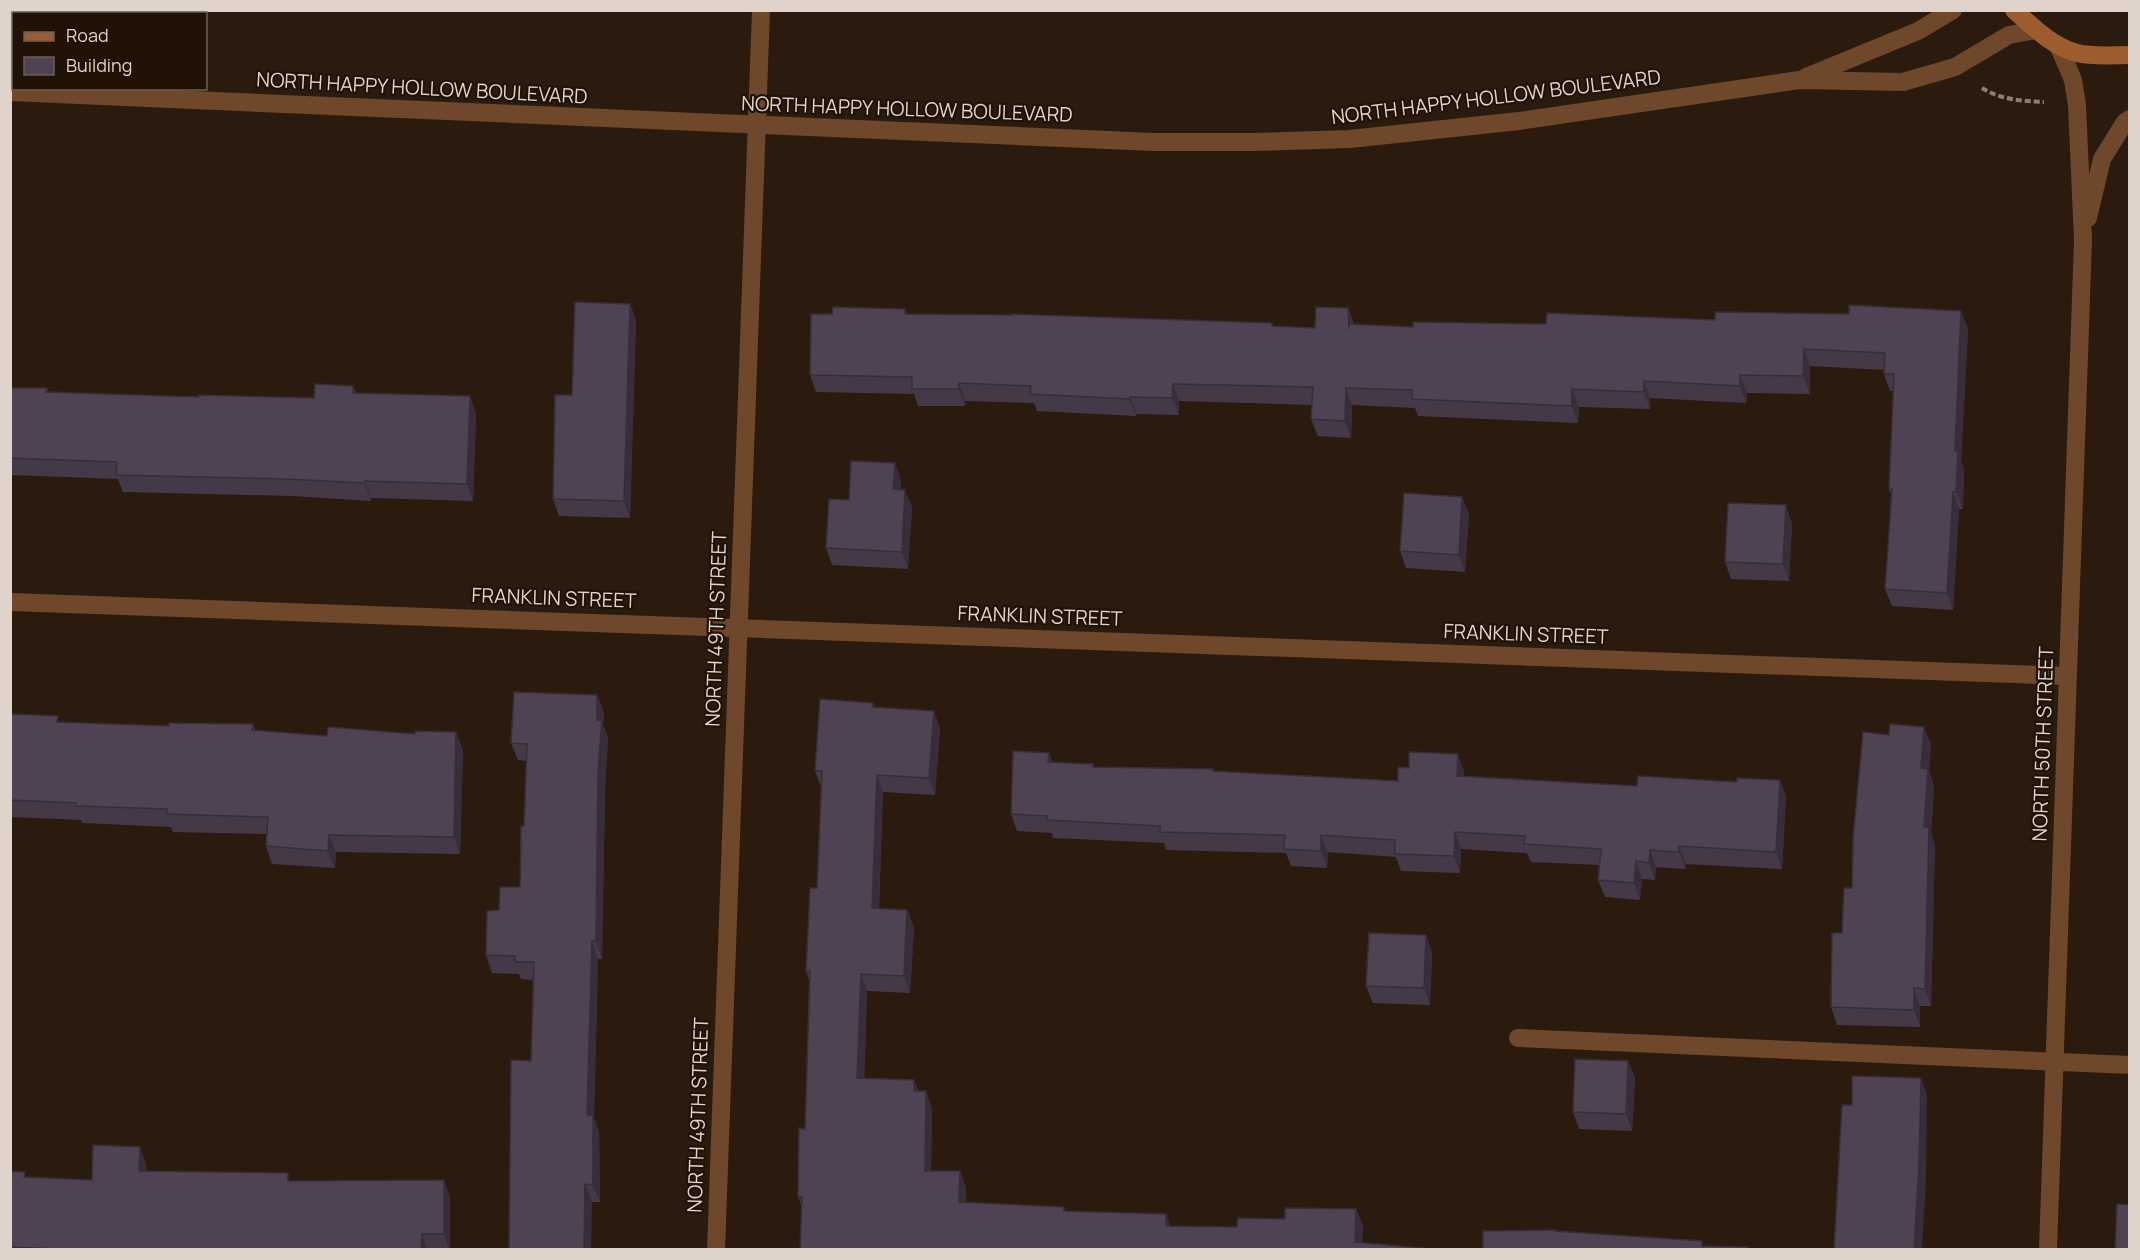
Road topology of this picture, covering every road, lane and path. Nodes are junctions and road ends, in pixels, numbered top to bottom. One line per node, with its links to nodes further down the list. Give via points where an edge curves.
1 (761, 10): 10 (street, NORTH 49TH STREET)
2 (1953, 10): 7 (street, NORTH HAPPY HOLLOW BOULEVARD, via 1918,31)
3 (2014, 10): 4 (main road)
4 (2036, 30): 5 (main road); 7 (street, NORTH HAPPY HOLLOW BOULEVARD, via 2009,35 1955,67 1903,82)
5 (2058, 45): 6 (main road, via 2078,53); 11 (street, NORTH 50TH STREET, via 2073,80 2077,105)
6 (2130, 55)
7 (1799, 80): 10 (street, NORTH HAPPY HOLLOW BOULEVARD, via 1520,121 1350,139 1154,142)
8 (10, 92): 10 (street, NORTH HAPPY HOLLOW BOULEVARD)
9 (2130, 119): 11 (street, NORTH 50TH STREET, via 2102,159)
10 (757, 126): 13 (street, NORTH 49TH STREET)
11 (2083, 240): 14 (street, NORTH 50TH STREET)
12 (10, 602): 13 (street, FRANKLIN STREET)
13 (739, 627): 14 (street, FRANKLIN STREET); 18 (street, NORTH 49TH STREET)
14 (2068, 676): 16 (street, NORTH 50TH STREET)
15 (1518, 1038): 16 (street)
16 (2054, 1063): 17 (street); 19 (street, NORTH 50TH STREET)
17 (2130, 1065)
18 (716, 1250)
19 (2048, 1250)

